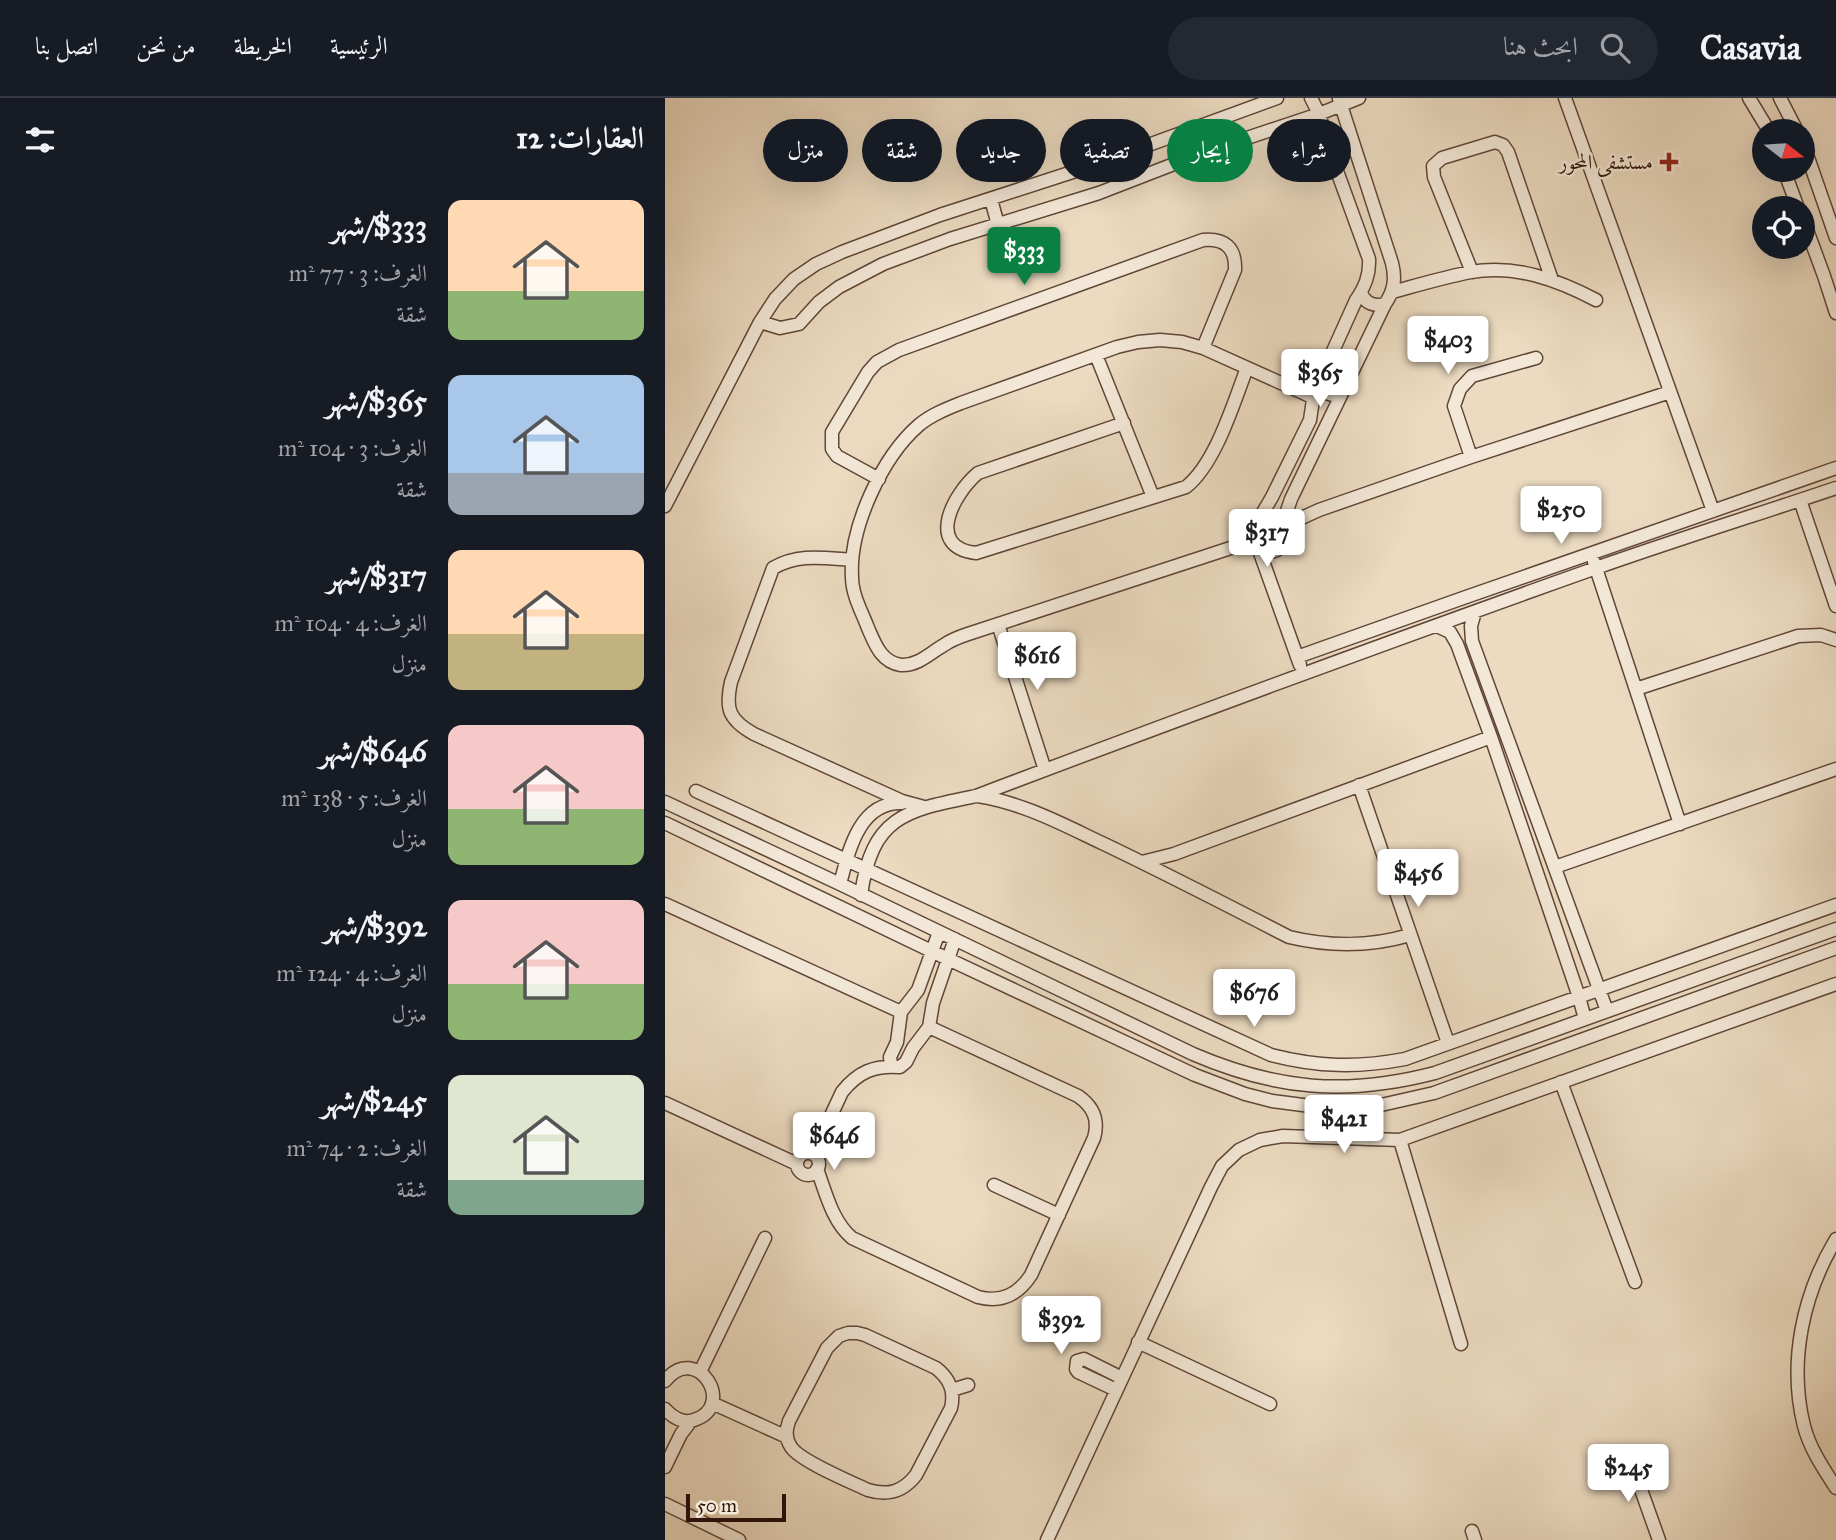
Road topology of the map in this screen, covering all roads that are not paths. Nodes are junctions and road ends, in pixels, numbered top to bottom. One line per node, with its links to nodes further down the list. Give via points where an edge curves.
1 (1235, 98): 9 (street)
2 (1277, 98): 9 (street)
3 (1311, 98): 10 (street)
4 (1359, 98): 8 (street)
5 (1565, 98): 37 (street)
6 (1749, 98): 12 (street)
7 (1780, 98): 13 (street)
8 (1340, 101): 10 (street); 14 (street)
9 (1235, 113): 18 (street)
10 (1318, 114): 11 (street); 19 (street)
11 (1320, 119)
12 (1762, 119)
13 (1791, 119)
14 (1362, 171): 15 (street); 24 (street)
15 (1351, 175)
16 (1815, 178): 20 (street)
17 (1340, 182): 22 (street)
18 (991, 199): 19 (street); 31 (street, via 816,264 794,279)
19 (998, 225): 31 (street, via 883,264 839,287 799,324 780,328)
20 (1836, 238)
21 (1815, 252): 30 (street)
22 (1369, 270): 24 (street, via 1383,268); 27 (street)
23 (1472, 272): 25 (street, via 1505,271); 25 (street, via 1433,166 1442,158 1495,142 1508,152); 26 (street)
24 (1394, 274): 26 (street)
25 (1552, 280): 28 (street)
26 (1392, 292): 29 (street)
27 (1361, 293): 29 (street, via 1370,304); 36 (street)
28 (1596, 300)
29 (1384, 304): 38 (street)
30 (1836, 313)
31 (760, 322): 49 (street)
32 (1203, 348): 33 (street, via 1160,340); 35 (street); 45 (street, via 1235,270 1231,250 1213,239 899,349 868,372 832,432 837,456)
33 (1096, 355): 41 (street); 45 (street, via 940,411 903,441)
34 (1537, 358): 43 (street, via 1472,376 1459,389 1454,406)
35 (1247, 368): 39 (street); 47 (street, via 1203,470 1186,487)
36 (1318, 384): 38 (street, via 1325,393); 39 (street)
37 (1670, 393): 43 (street); 50 (street)
38 (1340, 395): 42 (street)
39 (1312, 397): 40 (street)
40 (1310, 420): 42 (street); 51 (street)
41 (1124, 423): 47 (street); 47 (street, via 978,473 961,490 950,511 947,531 957,547 976,553)
42 (1327, 424): 52 (street)
43 (1471, 457): 52 (street)
44 (1836, 468): 50 (street)
45 (879, 479): 56 (street, via 857,533)
46 (1836, 488): 48 (street)
47 (1153, 497)
48 (1800, 500): 57 (street); 60 (street)
49 (665, 506)
50 (1713, 511): 54 (street)
51 (1258, 521): 52 (street, via 1269,517); 53 (street, via 1252,530)
52 (1283, 525): 53 (street, via 1286,538 1280,548 1270,552)
53 (1256, 545): 62 (street); 65 (street)
54 (1591, 554): 55 (street); 57 (street)
55 (1575, 559): 58 (street); 59 (street)
56 (852, 561): 62 (street, via 855,597 878,650 898,664 911,665 956,638); 75 (street, via 798,558 773,568 731,682 731,713 739,726 754,734)
57 (1596, 568): 58 (street); 67 (street)
58 (1580, 574): 61 (street)
59 (1466, 597): 61 (street, via 1464,607); 65 (street)
60 (1836, 606)
61 (1473, 613): 63 (street); 81 (street, via 1472,640)
62 (998, 624): 70 (street)
63 (1437, 626): 66 (street); 68 (street, via 1454,638)
64 (1836, 640): 67 (street, via 1798,636)
65 (1297, 657): 66 (street)
66 (1303, 673): 70 (street)
67 (1636, 689): 78 (street)
68 (1491, 737): 71 (street); 96 (street)
69 (1836, 769): 78 (street)
70 (1045, 770): 73 (street)
71 (1359, 785): 80 (street); 89 (street)
72 (696, 791): 79 (street)
73 (976, 796): 76 (street); 80 (street, via 1030,810)
74 (665, 802): 83 (street)
75 (909, 803): 76 (street); 79 (street, via 888,804 870,814)
76 (924, 807): 82 (street, via 890,827)
77 (665, 823): 92 (street)
78 (1680, 824): 81 (street)
79 (846, 861): 82 (street); 83 (street)
80 (1142, 862): 89 (street, via 1289,937 1350,945)
81 (1555, 867): 95 (street)
82 (866, 869): 84 (street); 101 (street, via 1271,1055 1324,1066 1351,1066 1405,1059)
83 (839, 884): 84 (street)
84 (861, 895): 88 (street)
85 (665, 904): 98 (street)
86 (1836, 905): 95 (street)
87 (1836, 929): 97 (street)
88 (939, 932): 90 (street); 92 (street)
89 (1410, 935): 101 (street)
90 (954, 939): 93 (street); 99 (street, via 1193,1054 1287,1084 1349,1087 1411,1079)
91 (1836, 948): 93 (street, via 1434,1093 1381,1105 1326,1108 1272,1101 1220,1085)
92 (932, 951): 93 (street); 98 (street, via 918,990)
93 (948, 959): 100 (street)
94 (1836, 984): 103 (street)
95 (1600, 990): 96 (street); 97 (street)
96 (1579, 997): 99 (street); 101 (street)
97 (1607, 1011): 99 (street)
98 (901, 1012): 102 (street)
99 (1585, 1019)
100 (929, 1027): 102 (street, via 903,1065); 110 (street, via 1078,1096 1092,1109 1094,1138)
101 (1448, 1043)
102 (891, 1065): 106 (street, via 862,1073 848,1085)
103 (1561, 1082): 105 (street); 113 (street)
104 (665, 1103): 107 (street)
105 (1400, 1140): 114 (street, via 1283,1136 1239,1150 1210,1186); 115 (street)
106 (813, 1154): 107 (street, via 802,1154); 108 (street)
107 (797, 1164): 108 (street, via 805,1174)
108 (817, 1169): 110 (street, via 840,1225 852,1238 988,1299 1009,1297 1025,1284)
109 (994, 1185): 110 (street)
110 (1059, 1215)
111 (765, 1238): 116 (street)
112 (1836, 1239): 127 (street, via 1810,1294 1798,1368 1804,1427)
113 (1635, 1282)
114 (1138, 1342): 121 (street); 130 (street)
115 (1461, 1344)
116 (700, 1372): 117 (street, via 676,1371); 120 (street, via 713,1389)
117 (665, 1381)
118 (968, 1385): 119 (street)
119 (952, 1390): 124 (street, via 936,1368 865,1335 848,1333 827,1348 789,1421); 124 (street, via 951,1408 916,1475 890,1493 868,1490 799,1456)
120 (712, 1403): 123 (street, via 704,1415); 124 (street)
121 (1270, 1404)
122 (665, 1410): 123 (street, via 676,1419)
123 (691, 1421): 126 (street)
124 (787, 1437)
125 (1629, 1456): 131 (street)
126 (665, 1467)
127 (1836, 1488)
128 (665, 1504): 129 (street)
129 (739, 1540)
130 (1047, 1540)
131 (1659, 1540)

